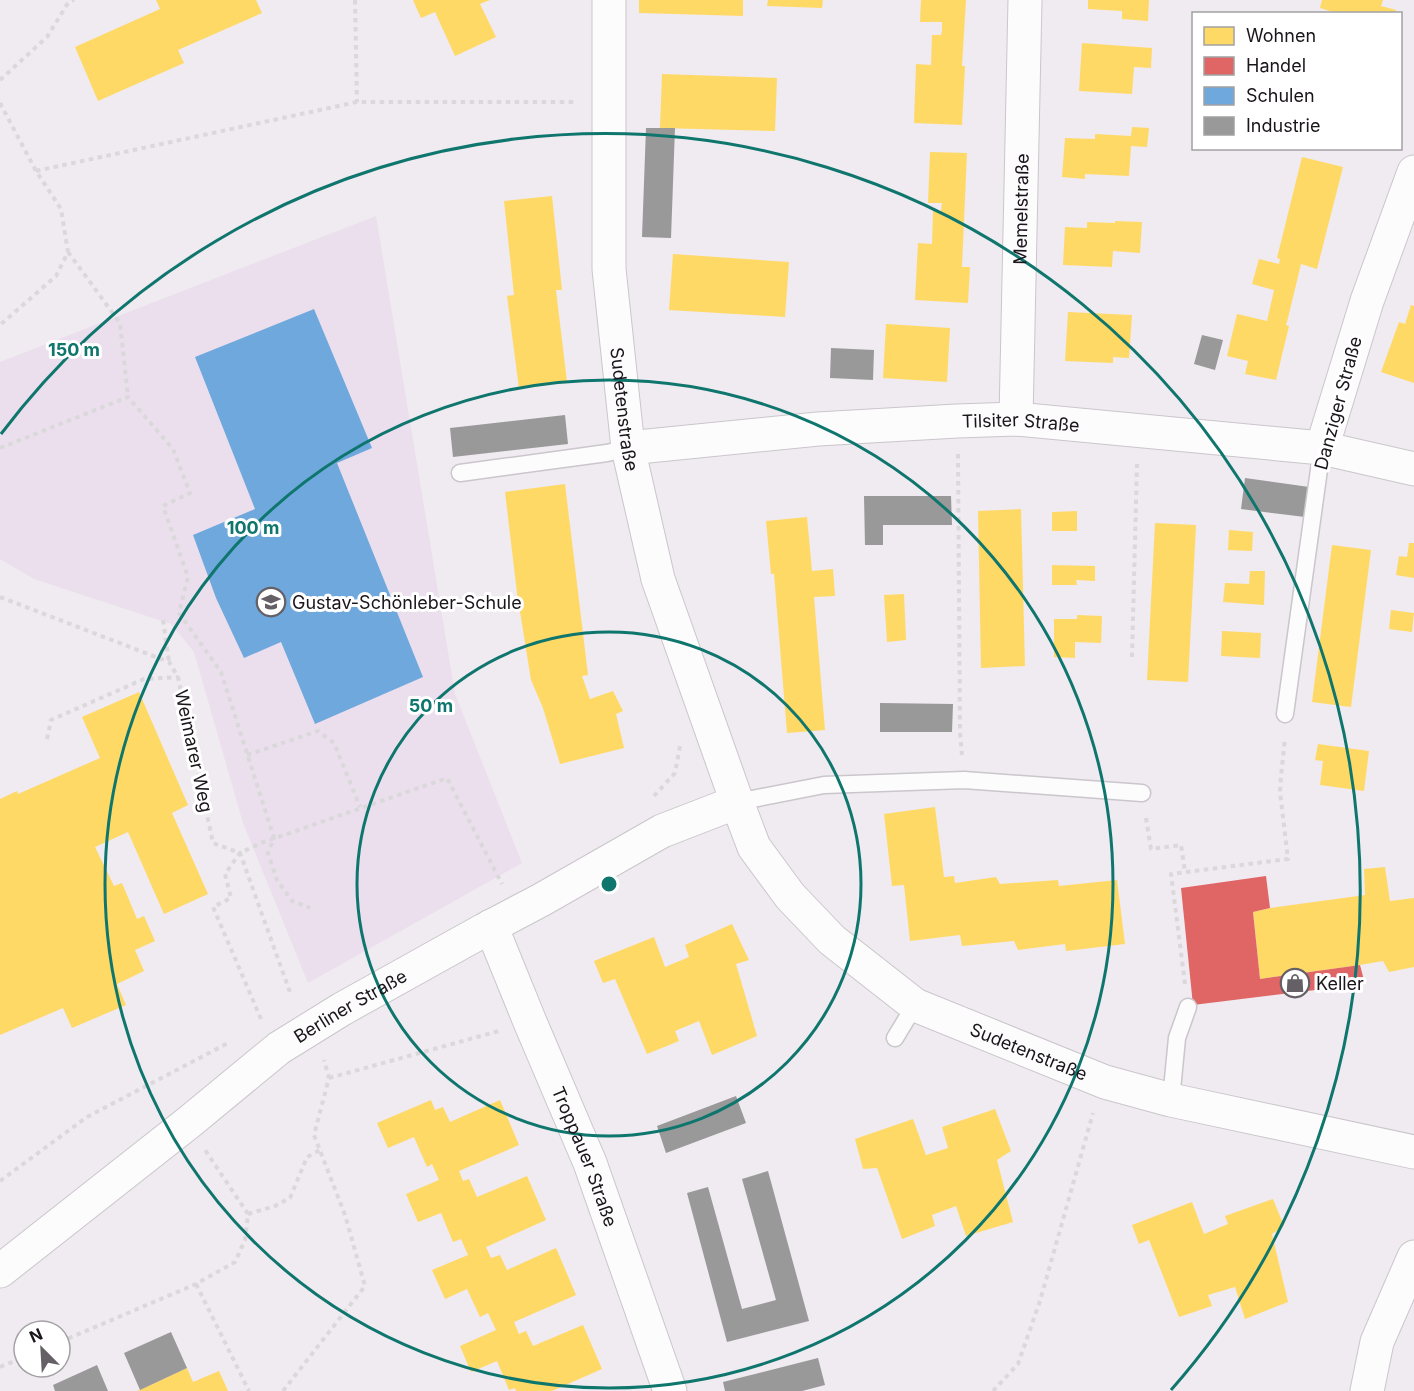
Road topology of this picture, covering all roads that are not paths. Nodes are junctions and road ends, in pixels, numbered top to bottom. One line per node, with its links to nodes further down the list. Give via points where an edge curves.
1 (609, 0): 5 (street, Sudetenstraße, via 609,269)
2 (1025, 0): 4 (street, Memelstraße)
3 (1414, 172): 6 (street, Danziger Straße, via 1367,301)
4 (1016, 419): 5 (street, Tilsiter Straße, via 818,429); 6 (street, Tilsiter Straße)
5 (628, 448): 8 (lane); 11 (street, Sudetenstraße, via 658,579)
6 (1322, 448): 7 (street, Tilsiter Straße); 9 (lane, Danziger Straße)
7 (1414, 469)
8 (460, 473)
9 (1285, 714)
10 (1142, 793): 11 (lane, via 964,780 824,785)
11 (737, 802): 12 (street, Berliner Straße, via 662,831); 13 (street, Sudetenstraße, via 754,847 790,896 832,940)
12 (491, 926): 19 (street, Berliner Straße, via 279,1048); 20 (street, Troppauer Straße, via 590,1163)
13 (915, 1005): 15 (lane); 16 (street, Sudetenstraße, via 1105,1082)
14 (1188, 1006): 16 (lane, via 1177,1038)
15 (895, 1038)
16 (1172, 1100): 17 (street, Sudetenstraße)
17 (1414, 1152)
18 (1414, 1257): 21 (street, via 1377,1342)
19 (0, 1271)
20 (670, 1391)
21 (1367, 1391)

